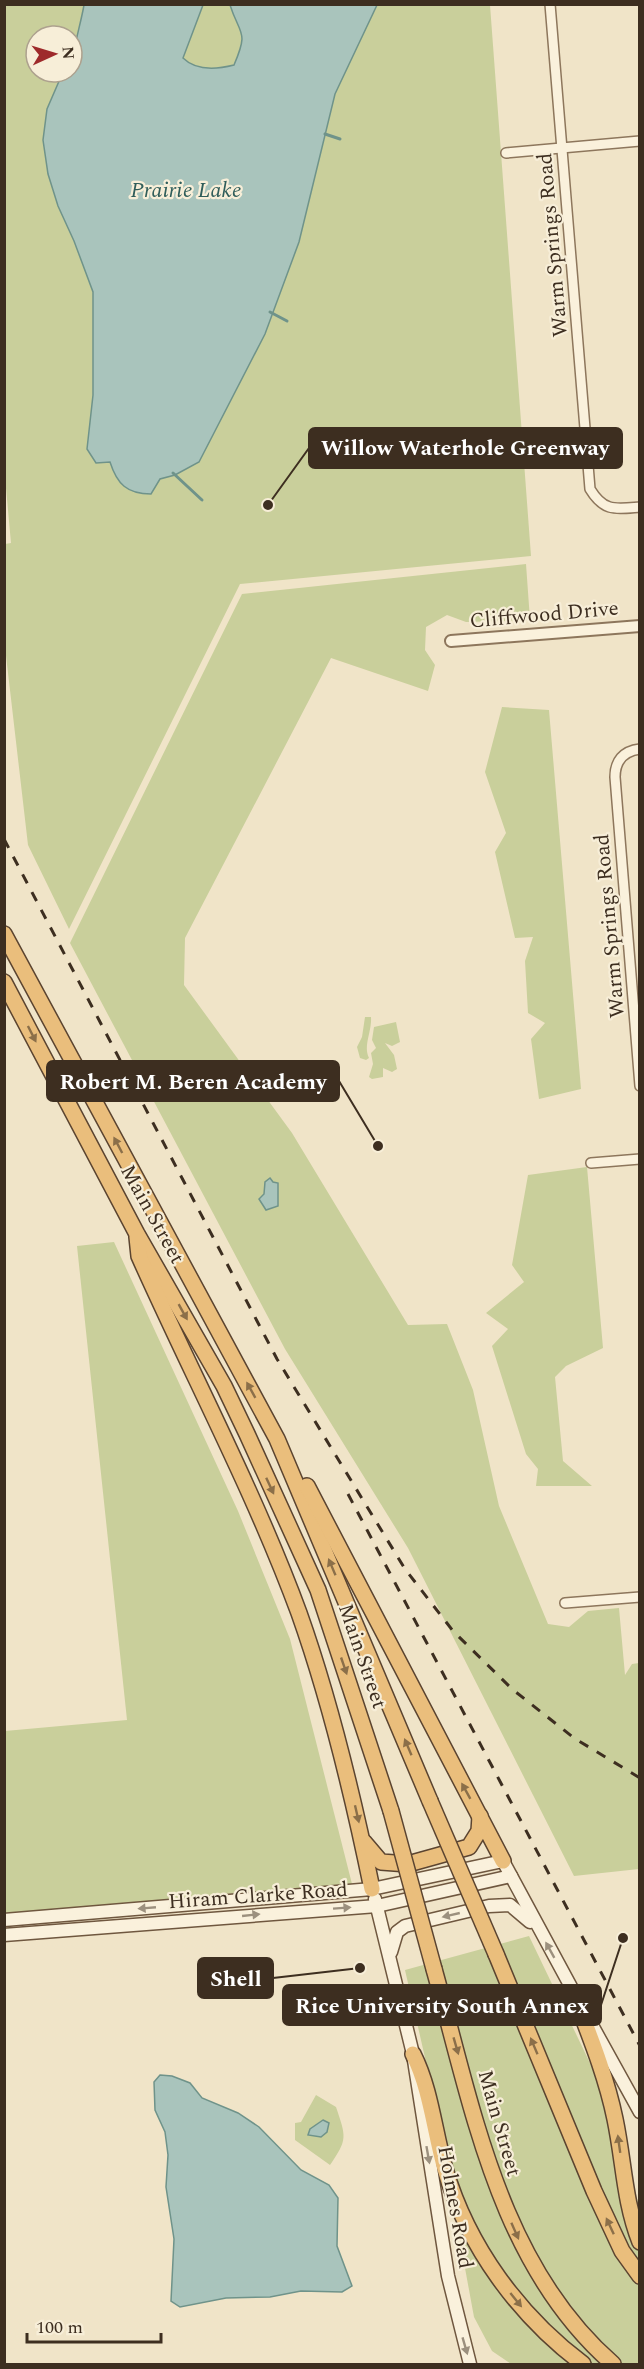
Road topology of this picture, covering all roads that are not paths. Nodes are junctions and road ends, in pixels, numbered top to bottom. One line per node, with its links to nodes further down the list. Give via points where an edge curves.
1 (550, 4): 3 (street, Warm Springs Road)
2 (639, 141): 3 (street)
3 (563, 148): 4 (street); 5 (street, Warm Springs Road, via 590,489 606,508)
4 (506, 153)
5 (639, 507)
6 (639, 626): 7 (street, Cliffwood Drive)
7 (451, 641)
8 (639, 749): 11 (street, Warm Springs Road, via 628,752 616,763 615,777)
9 (4, 934): 15 (highway, Main Street, one-way to 9)
10 (4, 982): 14 (highway, Main Street, one-way to 14)
11 (639, 1086)
12 (639, 1159): 13 (street)
13 (591, 1163)
14 (137, 1234): 19 (highway, one-way to 19, via 139,1256 267,1533 298,1612 339,1745); 39 (highway, Main Street, one-way to 39, bridge, via 224,1386 318,1590 391,1811 500,2198 523,2249 551,2295)
15 (265, 1416): 18 (highway, one-way to 15, via 302,1476); 36 (highway, Main Street, one-way to 15, bridge, via 622,2251 594,2191)
16 (639, 1597): 17 (street)
17 (565, 1603)
18 (480, 1816): 19 (highway, via 479,1831 470,1847 408,1864 381,1862); 20 (highway)
19 (362, 1839): 22 (highway)
20 (503, 1861): 21 (main road); 22 (main road, Hiram Clarke Road)
21 (511, 1876): 24 (main road, Hiram Clarke Road); 29 (main road)
22 (372, 1889): 23 (main road, Hiram Clarke Road); 24 (main road)
23 (224, 1901): 25 (main road, Hiram Clarke Road, one-way to 25); 26 (main road)
24 (377, 1906): 26 (main road, Hiram Clarke Road, one-way to 24); 31 (main road)
25 (81, 1913): 27 (main road, Hiram Clarke Road); 28 (main road)
26 (225, 1917): 28 (main road, Hiram Clarke Road)
27 (4, 1920)
28 (82, 1928): 30 (main road, Hiram Clarke Road)
29 (540, 1931): 31 (main road, one-way to 31, via 516,1908 504,1904 405,1926 397,1932 390,1948); 32 (main road, one-way to 29)
30 (4, 1935)
31 (393, 1969): 33 (main road, Holmes Road)
32 (573, 1992): 34 (main road); 35 (highway, one-way to 32, via 625,2193 607,2084)
33 (413, 2054): 37 (main road, Holmes Road, one-way to 37, via 448,2276); 38 (highway, one-way to 38, via 425,2081 446,2172 482,2252 529,2316)
34 (639, 2112)
35 (639, 2242)
36 (639, 2276)
37 (470, 2364)
38 (584, 2364)
39 (613, 2364)

